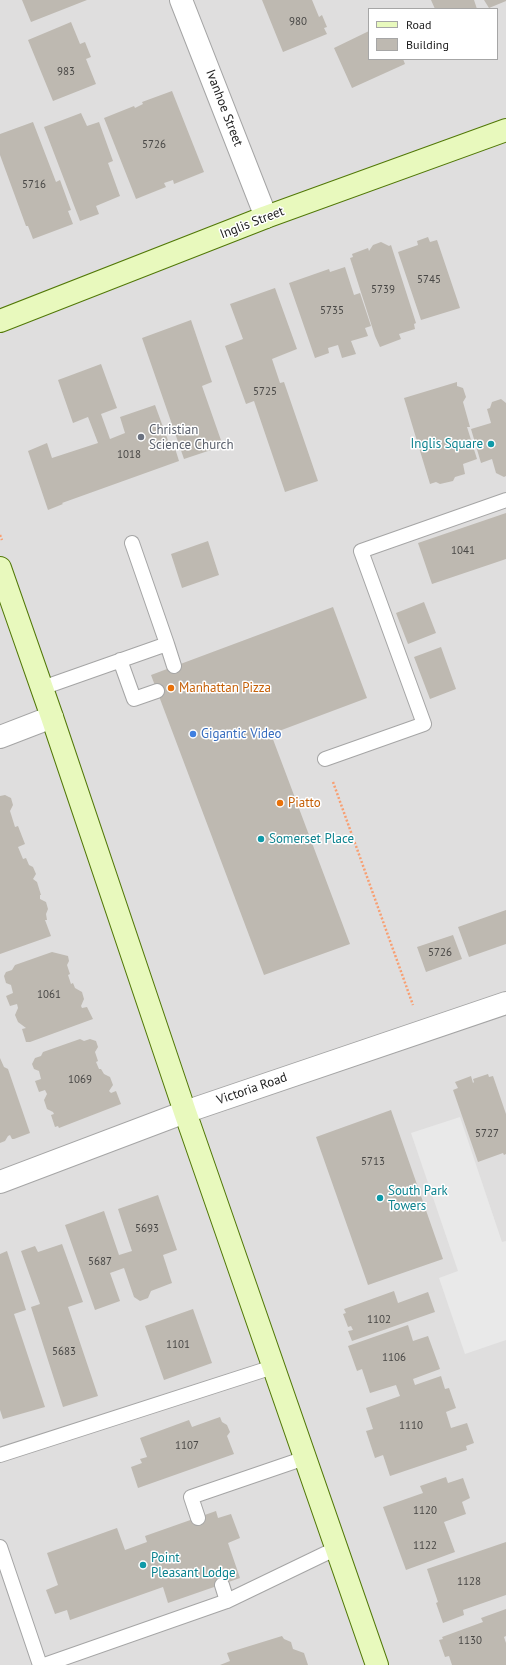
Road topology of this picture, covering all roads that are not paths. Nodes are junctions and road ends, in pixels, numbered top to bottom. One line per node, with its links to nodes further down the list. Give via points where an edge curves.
1 (181, 0): 3 (street, Ivanhoe Street)
2 (506, 130): 3 (street, Inglis Street)
3 (266, 217): 4 (street, Inglis Street)
4 (0, 321)
5 (506, 500): 15 (lane, via 361,551 424,724)
6 (132, 544): 8 (lane)
7 (0, 568): 11 (street)
8 (167, 644): 9 (lane); 10 (lane)
9 (120, 660): 11 (lane); 12 (lane, via 134,699)
10 (174, 666)
11 (42, 688): 13 (street)
12 (157, 691)
13 (52, 717): 14 (street); 17 (street)
14 (0, 737)
15 (325, 759)
16 (506, 1003): 17 (street, Victoria Road)
17 (185, 1112): 18 (street, Victoria Road); 19 (street)
18 (0, 1182)
19 (273, 1367): 20 (lane); 21 (street)
20 (0, 1455)
21 (305, 1458): 22 (lane, via 191,1497); 24 (street)
22 (198, 1518)
23 (0, 1547): 27 (lane)
24 (337, 1548): 26 (lane); 29 (street)
25 (222, 1585): 26 (lane)
26 (227, 1601): 28 (lane)
27 (40, 1665)
28 (44, 1665)
29 (377, 1665)

